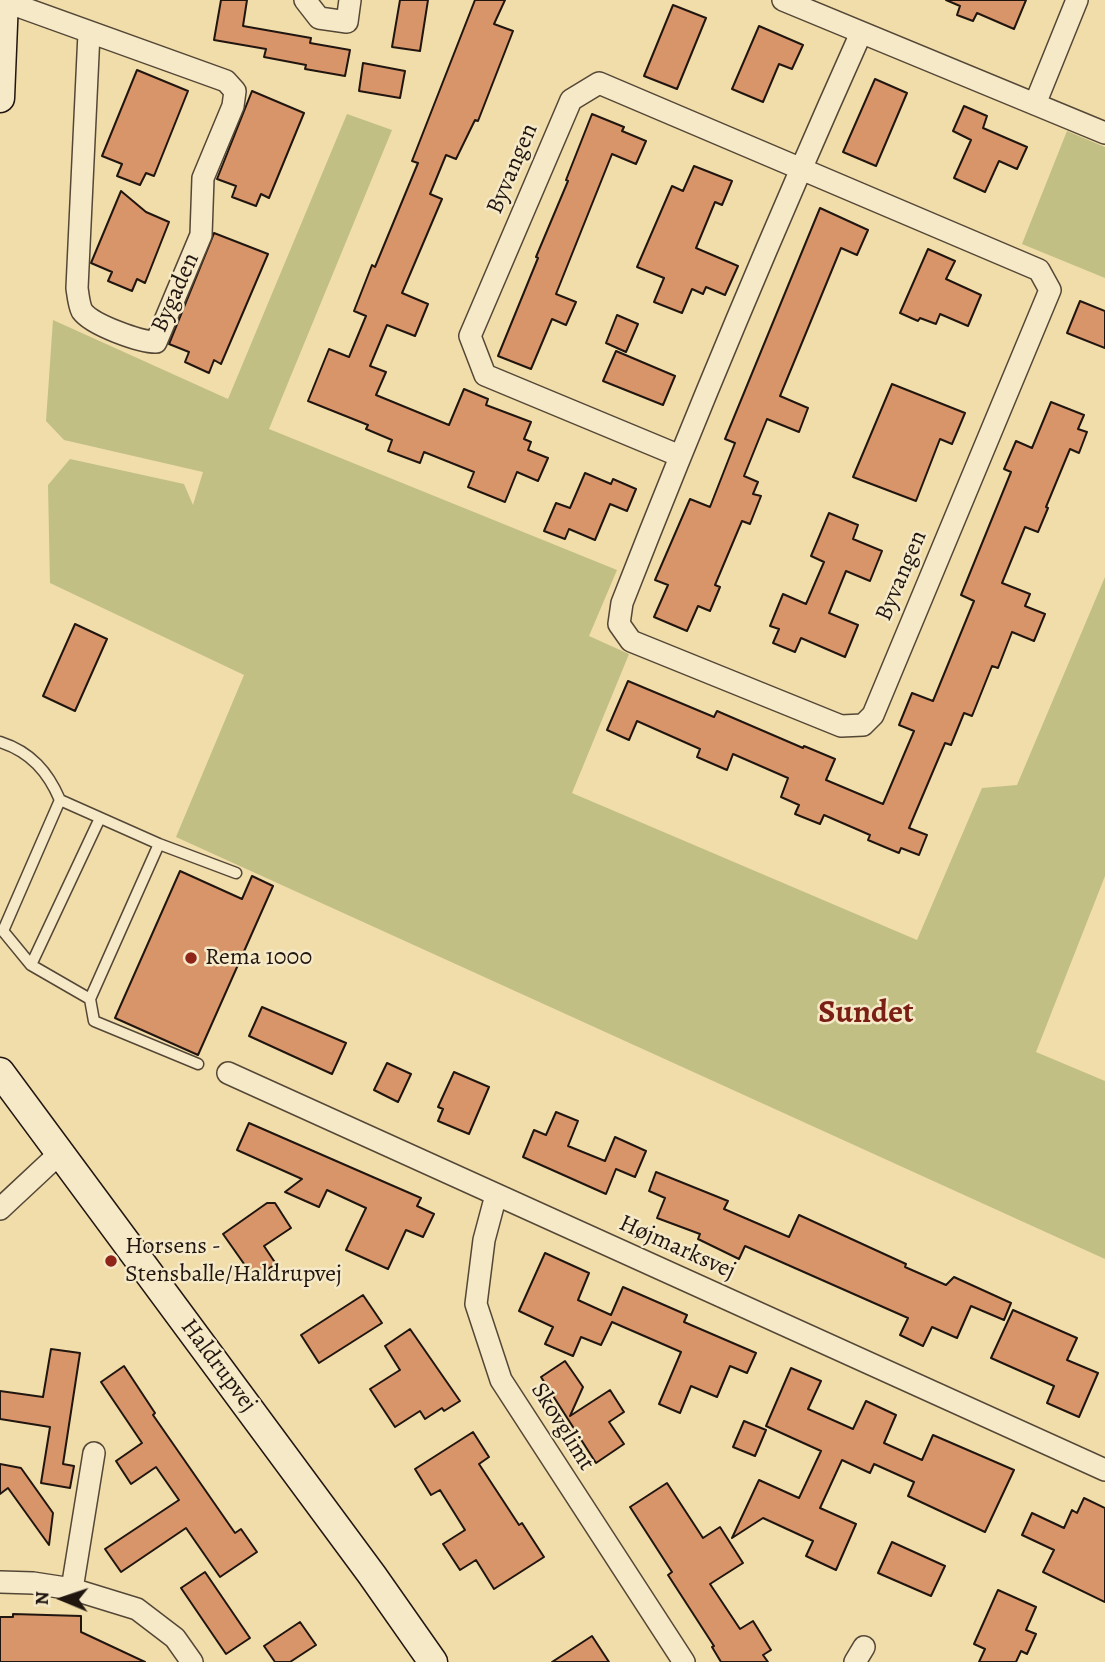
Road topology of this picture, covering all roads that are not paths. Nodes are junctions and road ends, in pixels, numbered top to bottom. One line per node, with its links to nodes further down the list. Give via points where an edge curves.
1 (4, 0): 6 (street, Bygaden); 8 (main road, Bygaden)
2 (305, 0): 3 (street, via 319,18 347,22)
3 (350, 0)
4 (783, 0): 7 (street)
5 (1077, 0): 9 (street)
6 (89, 33): 6 (street, Bygaden, via 76,288 82,310 93,320 143,342 156,342 201,236 203,178 235,91 226,81)
7 (861, 33): 9 (street); 11 (street, Byvangen)
8 (0, 98)
9 (1035, 104): 10 (street)
10 (1105, 133)
11 (800, 170): 12 (street, Byvangen); 12 (street, Byvangen, via 599,83 571,100 470,336 485,375); 12 (street, Byvangen, via 1040,270 1050,290 873,715 863,725 841,726 643,646 631,641 619,624 622,603)
12 (680, 456)
13 (0, 742): 14 (lane, via 33,758)
14 (60, 800): 15 (lane); 18 (lane, via 3,931)
15 (100, 818): 16 (lane); 18 (lane)
16 (159, 844): 17 (lane); 19 (lane)
17 (236, 873)
18 (31, 965): 19 (lane)
19 (90, 999): 20 (lane, via 94,1021)
20 (198, 1064)
21 (0, 1072): 23 (main road, Haldrupvej)
22 (228, 1073): 24 (street, Højmarksvej)
23 (60, 1153): 25 (street); 31 (main road, Haldrupvej)
24 (496, 1195): 27 (street, Højmarksvej); 32 (street, Skovglimt, via 484,1240 477,1304 501,1380)
25 (0, 1209)
26 (94, 1453): 29 (street)
27 (1105, 1470)
28 (0, 1582): 29 (street)
29 (72, 1589): 30 (street, via 138,1609 175,1638)
30 (192, 1662)
31 (433, 1662)
32 (684, 1662)

